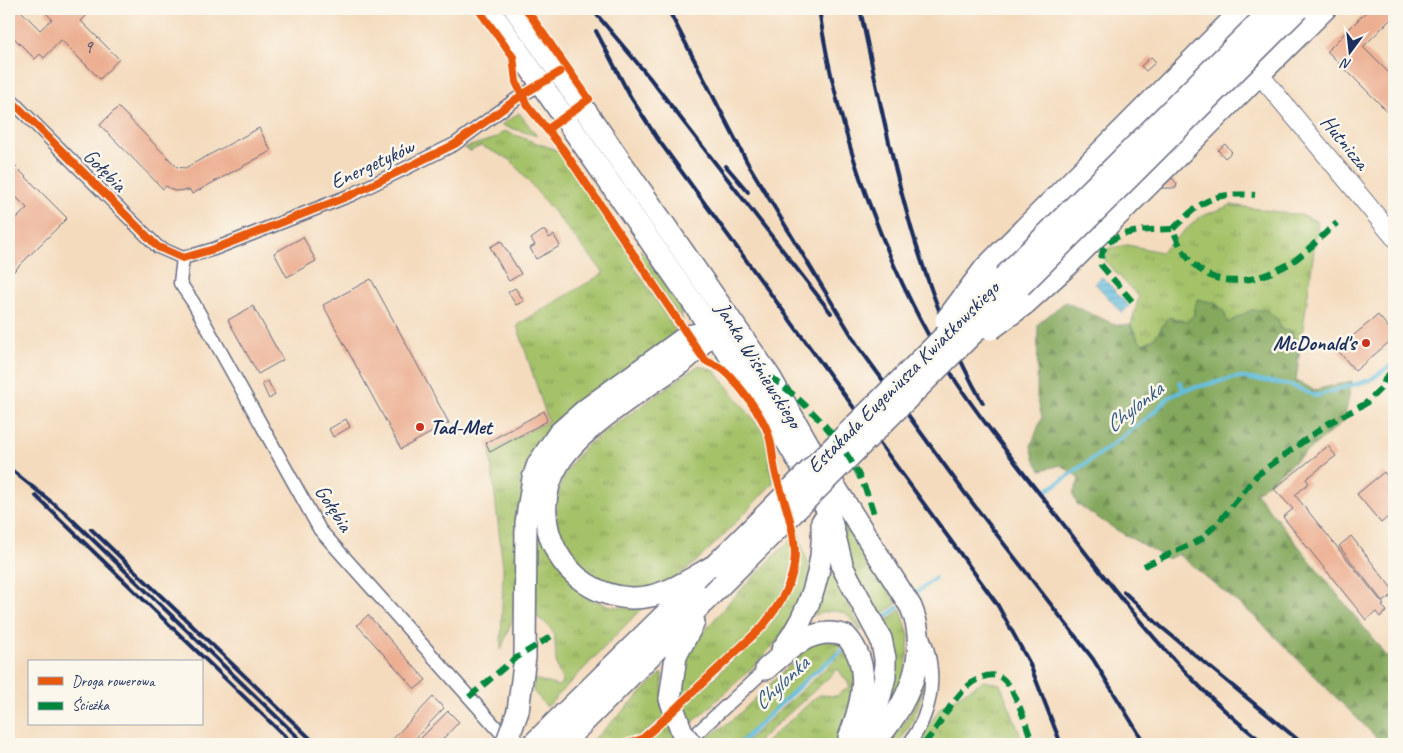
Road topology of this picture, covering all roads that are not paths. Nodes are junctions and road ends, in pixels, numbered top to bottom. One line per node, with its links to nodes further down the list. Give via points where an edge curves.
1 (490, 9): 12 (highway, Janka Wiśniewskiego)
2 (515, 9): 10 (highway, Janka Wiśniewskiego)
3 (1243, 9): 8 (highway)
4 (1272, 9): 19 (highway, Estakada Eugeniusza Kwiatkowskiego, bridge)
5 (1298, 9): 18 (highway, Estakada Eugeniusza Kwiatkowskiego, bridge)
6 (1306, 9): 9 (street)
7 (1325, 9): 9 (highway)
8 (1221, 31): 11 (main road, Hutnicza, via 1248,45 1257,58); 19 (highway, bridge, via 985,268)
9 (1290, 44): 11 (highway)
10 (560, 72): 12 (street, Energetyków); 16 (highway, Janka Wiśniewskiego)
11 (1260, 74): 14 (main road, Hutnicza); 18 (highway, bridge, via 1041,292)
12 (542, 84): 15 (street, Energetyków, via 455,144 351,195); 17 (highway, Janka Wiśniewskiego)
13 (9, 98): 15 (street, Gołębia, via 158,247)
14 (1394, 237)
15 (183, 258): 26 (street, Gołębia, via 180,283 320,530)
16 (730, 318): 17 (highway); 23 (highway, Janka Wiśniewskiego, via 770,377)
17 (713, 331): 20 (highway, Janka Wiśniewskiego, via 771,415); 21 (highway, via 686,359 587,432 559,463 547,498 546,517 560,560 589,586 607,594 632,598 653,596 677,587); 25 (highway, bridge, via 687,336 585,410 548,447 533,478 526,523 525,657 518,710)
18 (940, 366): 22 (highway, Estakada Eugeniusza Kwiatkowskiego, bridge)
19 (899, 382): 21 (highway, Estakada Eugeniusza Kwiatkowskiego, bridge)
20 (816, 490): 24 (highway, via 823,530 817,579 788,642); 31 (highway, via 832,522 843,568 880,639 885,658 885,677 877,709 868,724)
21 (715, 565): 27 (highway, Estakada Eugeniusza Kwiatkowskiego)
22 (712, 594): 28 (highway, Estakada Eugeniusza Kwiatkowskiego); 30 (highway, bridge, via 682,641 672,670 670,699 682,732)
23 (914, 615): 32 (highway, via 918,652 914,678 908,695); 33 (street, Janka Wiśniewskiego, via 929,649 932,691 918,732)
24 (766, 669): 29 (street); 31 (highway, via 811,635 825,632 846,636 859,654 863,678 856,721)
25 (506, 744)
26 (511, 744)
27 (533, 744)
28 (562, 744)
29 (685, 744)
30 (691, 744)
31 (848, 744)
32 (873, 744)
33 (909, 744)

